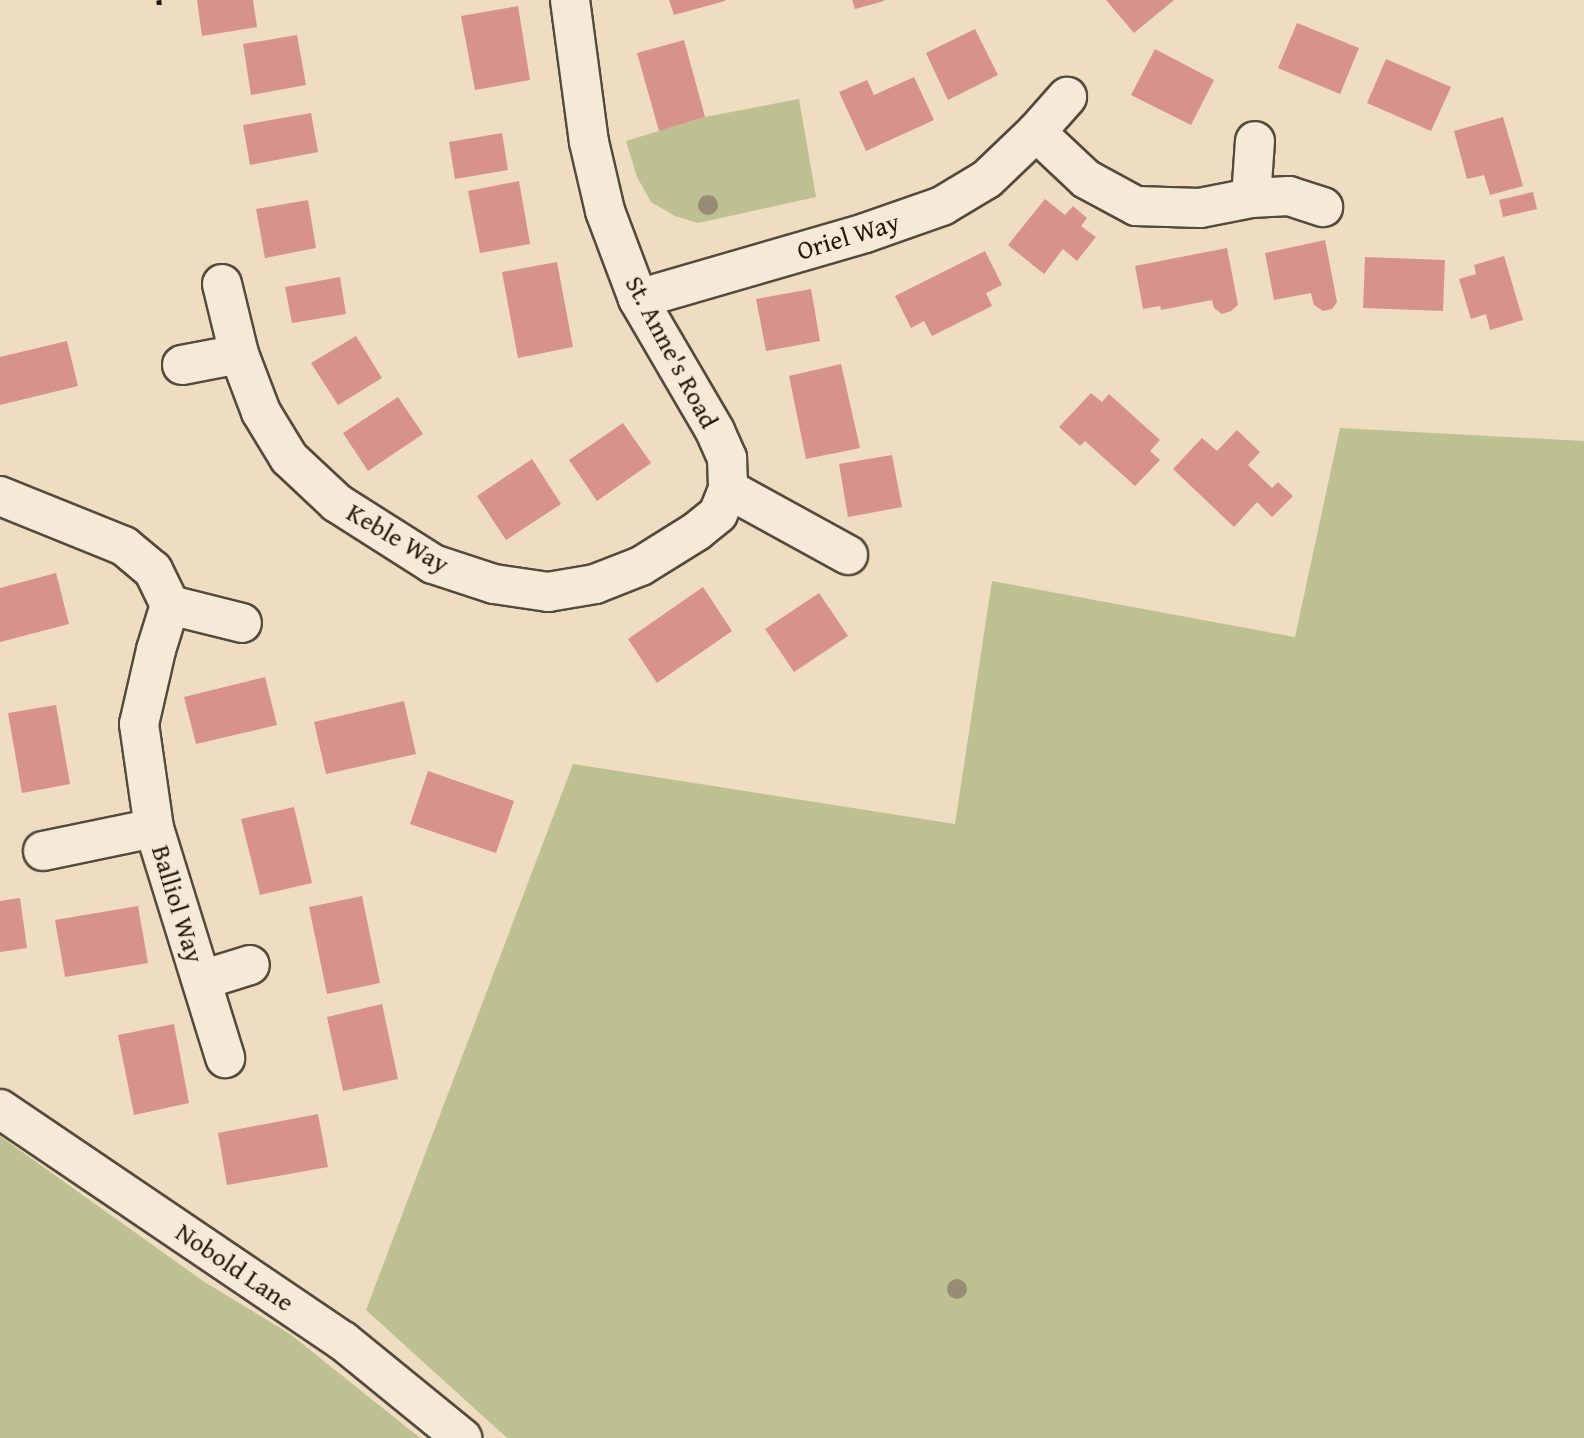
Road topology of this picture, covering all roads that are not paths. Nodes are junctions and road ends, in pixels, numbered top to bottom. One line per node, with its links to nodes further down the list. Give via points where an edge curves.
1 (569, 0): 8 (street, St. Anne's Road, via 589,142 605,211)
2 (1067, 97): 3 (street, Oriel Way)
3 (1036, 132): 5 (street, via 1086,179 1136,206 1200,208); 8 (street, Oriel Way, via 987,179 942,206)
4 (1255, 141): 5 (street)
5 (1251, 198): 6 (street, via 1289,196)
6 (1323, 207)
7 (222, 284): 9 (street, Keble Way)
8 (638, 299): 11 (street, St. Anne's Road, via 715,431 727,458)
9 (239, 354): 10 (street); 11 (street, Keble Way, via 261,412 289,458 337,503 433,564 494,584 548,592 595,584 641,566 718,514)
10 (182, 365)
11 (728, 489): 13 (street)
12 (0, 496): 14 (street, via 124,547 153,570)
13 (848, 555)
14 (170, 605): 15 (street); 16 (street, Balliol Way, via 139,724)
15 (242, 623)
16 (154, 828): 17 (street, Balliol Way); 19 (street, Balliol Way)
17 (43, 850)
18 (250, 965): 19 (street, Balliol Way)
19 (202, 980): 20 (street, Balliol Way)
20 (225, 1058)
21 (0, 1108): 22 (street, Nobold Lane, via 343,1341)
22 (461, 1438)

